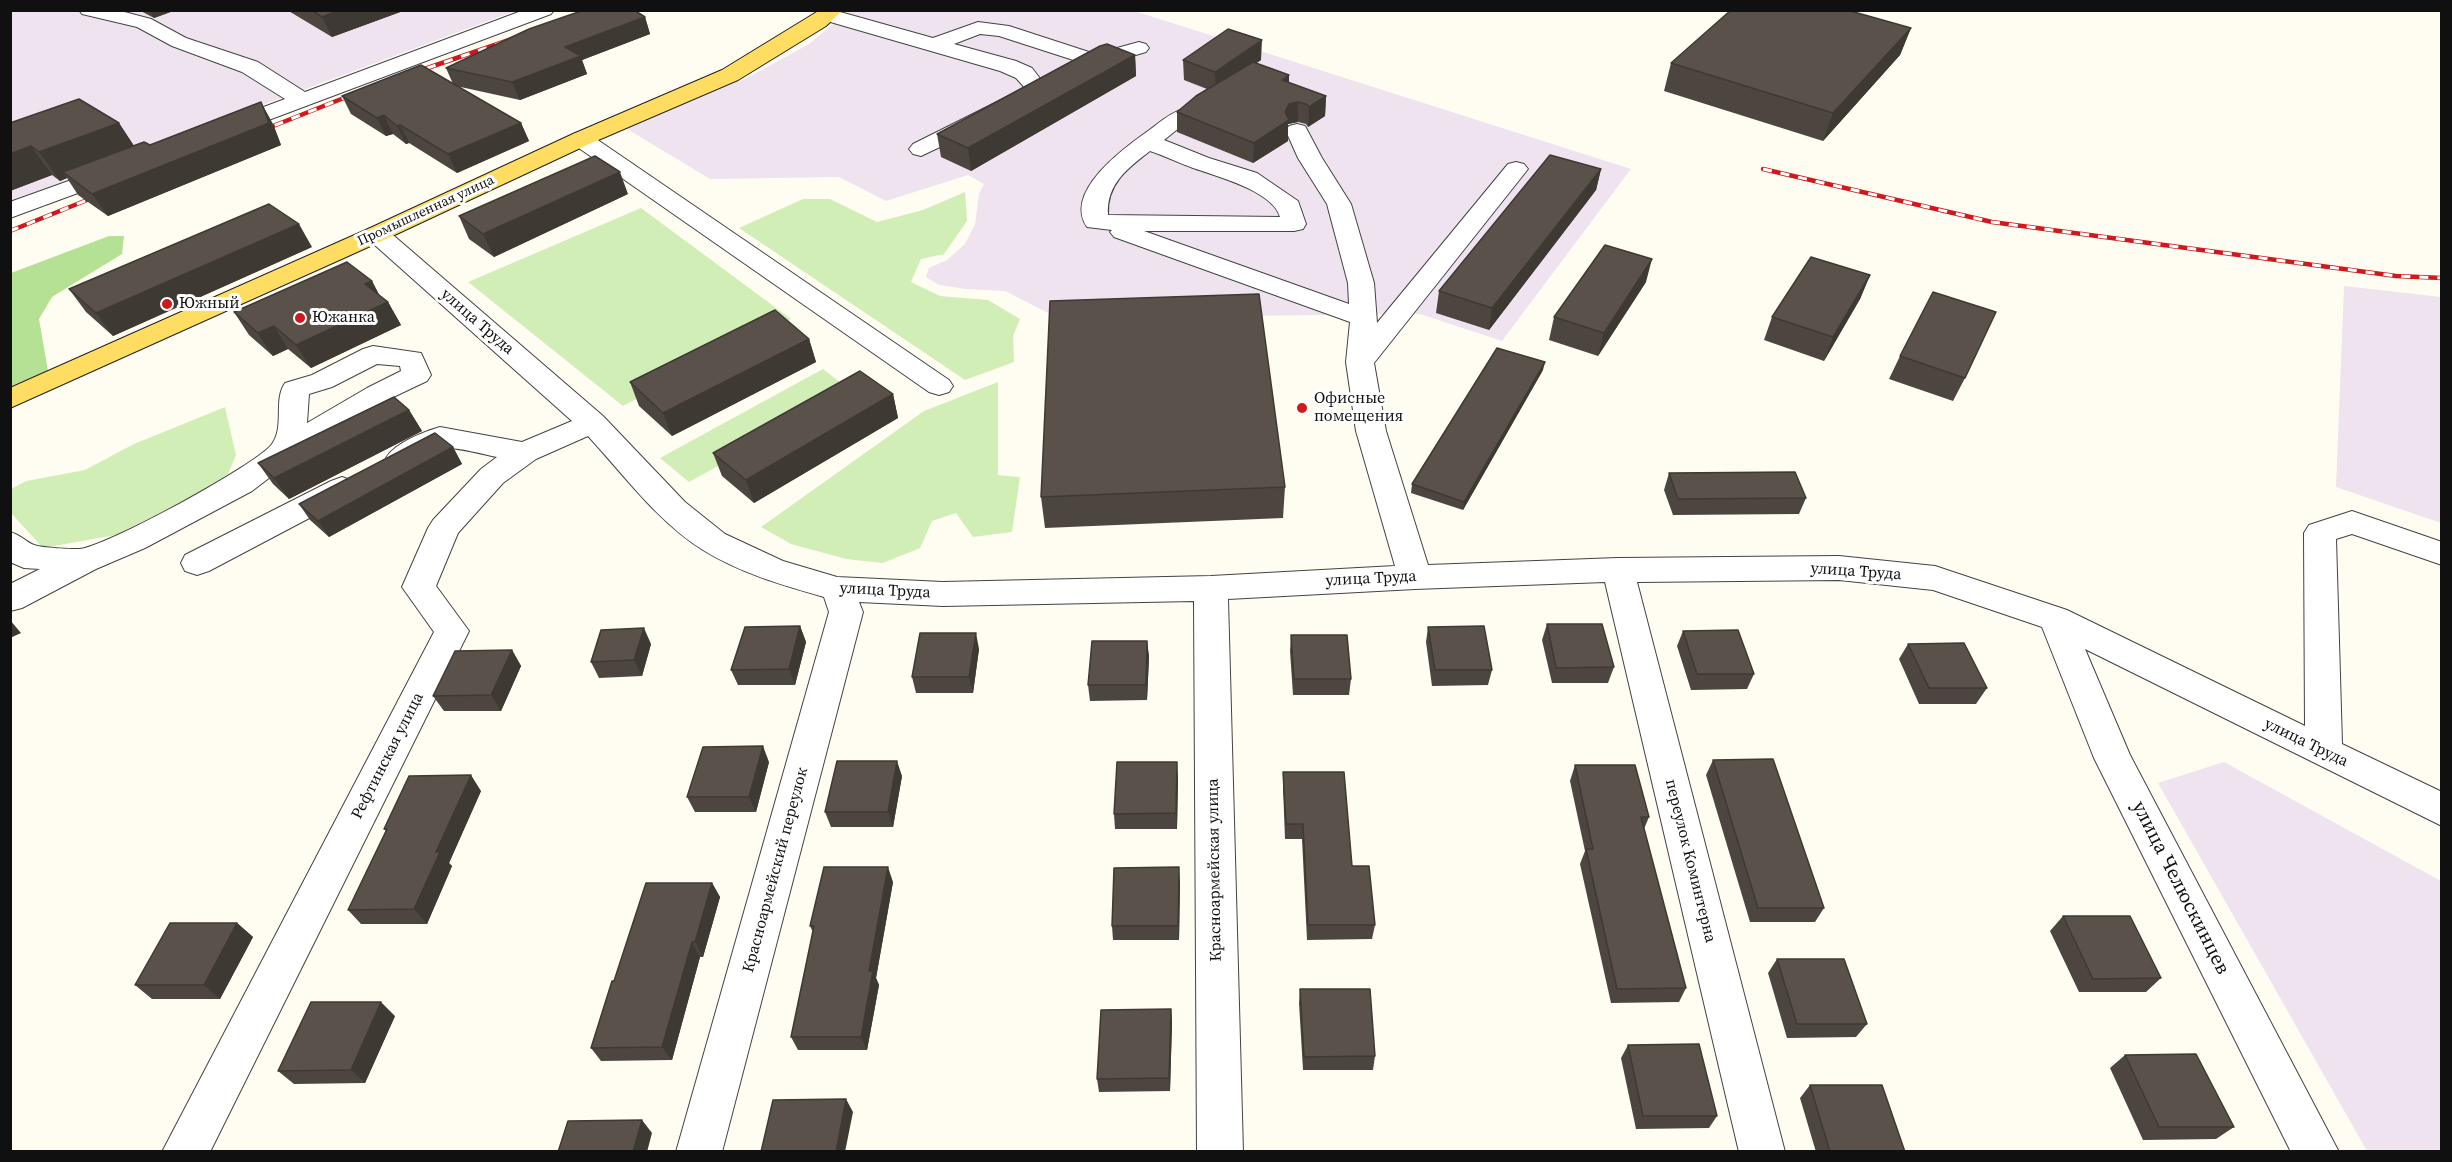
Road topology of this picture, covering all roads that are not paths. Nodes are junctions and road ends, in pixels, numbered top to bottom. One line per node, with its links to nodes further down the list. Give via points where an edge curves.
1 (89, 10): 8 (street, via 144,23 179,42 250,67)
2 (544, 10): 8 (street)
3 (830, 13): 4 (street); 12 (main road, Промышленная улица, via 730,75)
4 (934, 45): 6 (street, via 978,28 1002,30); 7 (street)
5 (1139, 48): 6 (street)
6 (1095, 62): 7 (street)
7 (1053, 81): 14 (street)
8 (302, 100): 11 (street)
9 (1183, 116): 13 (street)
10 (1297, 131): 20 (street, via 1339,204 1361,284)
11 (205, 137)
12 (581, 139): 19 (main road, Промышленная улица); 22 (street)
13 (1148, 141): 18 (street, via 1112,174 1096,195); 18 (street, via 1249,178 1289,206 1294,224)
14 (921, 149)
15 (141, 161): 17 (street)
16 (1516, 169): 21 (street)
17 (10, 211)
18 (1096, 222): 20 (street)
19 (377, 234): 23 (main road, Промышленная улица); 24 (street, улица Труда)
20 (1364, 318): 21 (street)
21 (1359, 362): 32 (street, via 1371,431)
22 (939, 386)
23 (10, 399)
24 (593, 423): 26 (street, Рефтинская улица); 34 (street, улица Труда, via 674,510 714,542 772,570)
25 (284, 451): 29 (street, via 241,484 134,540)
26 (525, 452): 30 (street, via 440,437); 39 (street, Рефтинская улица, via 492,476 444,528 418,587 452,631)
27 (10, 543): 29 (street, via 24,556)
28 (2442, 554): 37 (street, via 2352,522 2320,533)
29 (84, 561): 35 (street)
30 (197, 563)
31 (1618, 570): 32 (street, улица Труда); 36 (street, улица Труда, via 1839,568 1935,578); 42 (street, переулок Коминтерна)
32 (1415, 577): 33 (street, улица Труда)
33 (1211, 588): 34 (street, улица Труда, via 943,594); 41 (street, Красноармейская улица)
34 (837, 589): 40 (street, Красноармейский переулок, via 846,612)
35 (10, 599)
36 (2055, 619): 37 (street, улица Труда); 43 (street, улица Челюскинцев, via 2114,758)
37 (2324, 752): 38 (street, улица Труда)
38 (2442, 810)
39 (185, 1152)
40 (699, 1152)
41 (1220, 1152)
42 (1762, 1152)
43 (2316, 1152)

